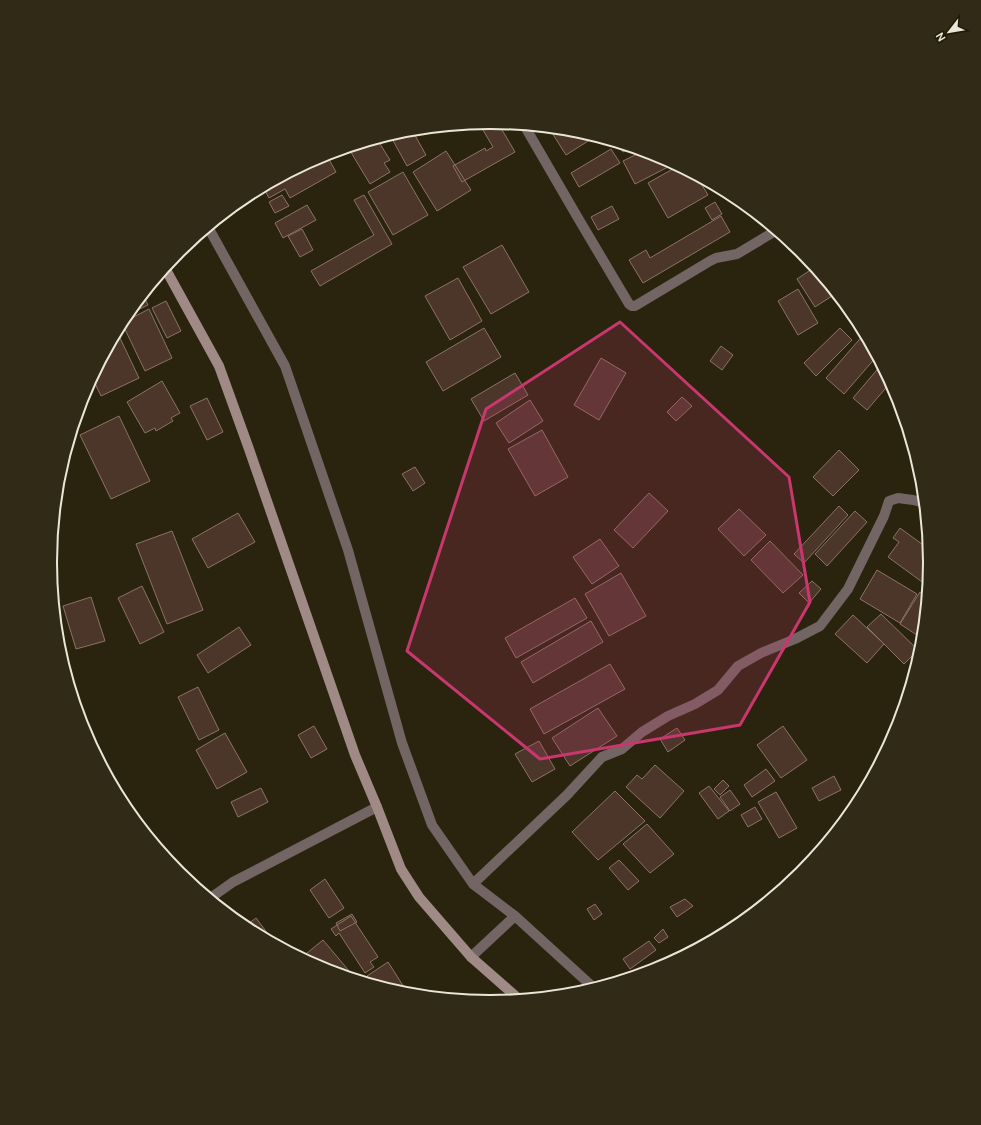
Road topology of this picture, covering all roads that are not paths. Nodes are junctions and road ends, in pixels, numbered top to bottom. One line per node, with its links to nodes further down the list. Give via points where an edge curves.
1 (527, 131): 3 (street, via 632,306 710,261 737,254)
2 (211, 232): 7 (street, via 285,366 348,550 402,743 432,825)
3 (771, 233)
4 (168, 274): 6 (street, via 219,366 355,755)
5 (919, 502): 7 (street, via 898,498 889,501 848,589 820,626 761,652 738,666 718,690 668,716 642,732 622,749 602,757 567,795)
6 (377, 807): 8 (street, via 233,882); 10 (street, via 401,868 419,897)
7 (473, 884): 9 (street)
8 (214, 895)
9 (515, 916): 10 (street); 11 (street)
10 (471, 957): 12 (street)
11 (590, 984)
12 (514, 995)

